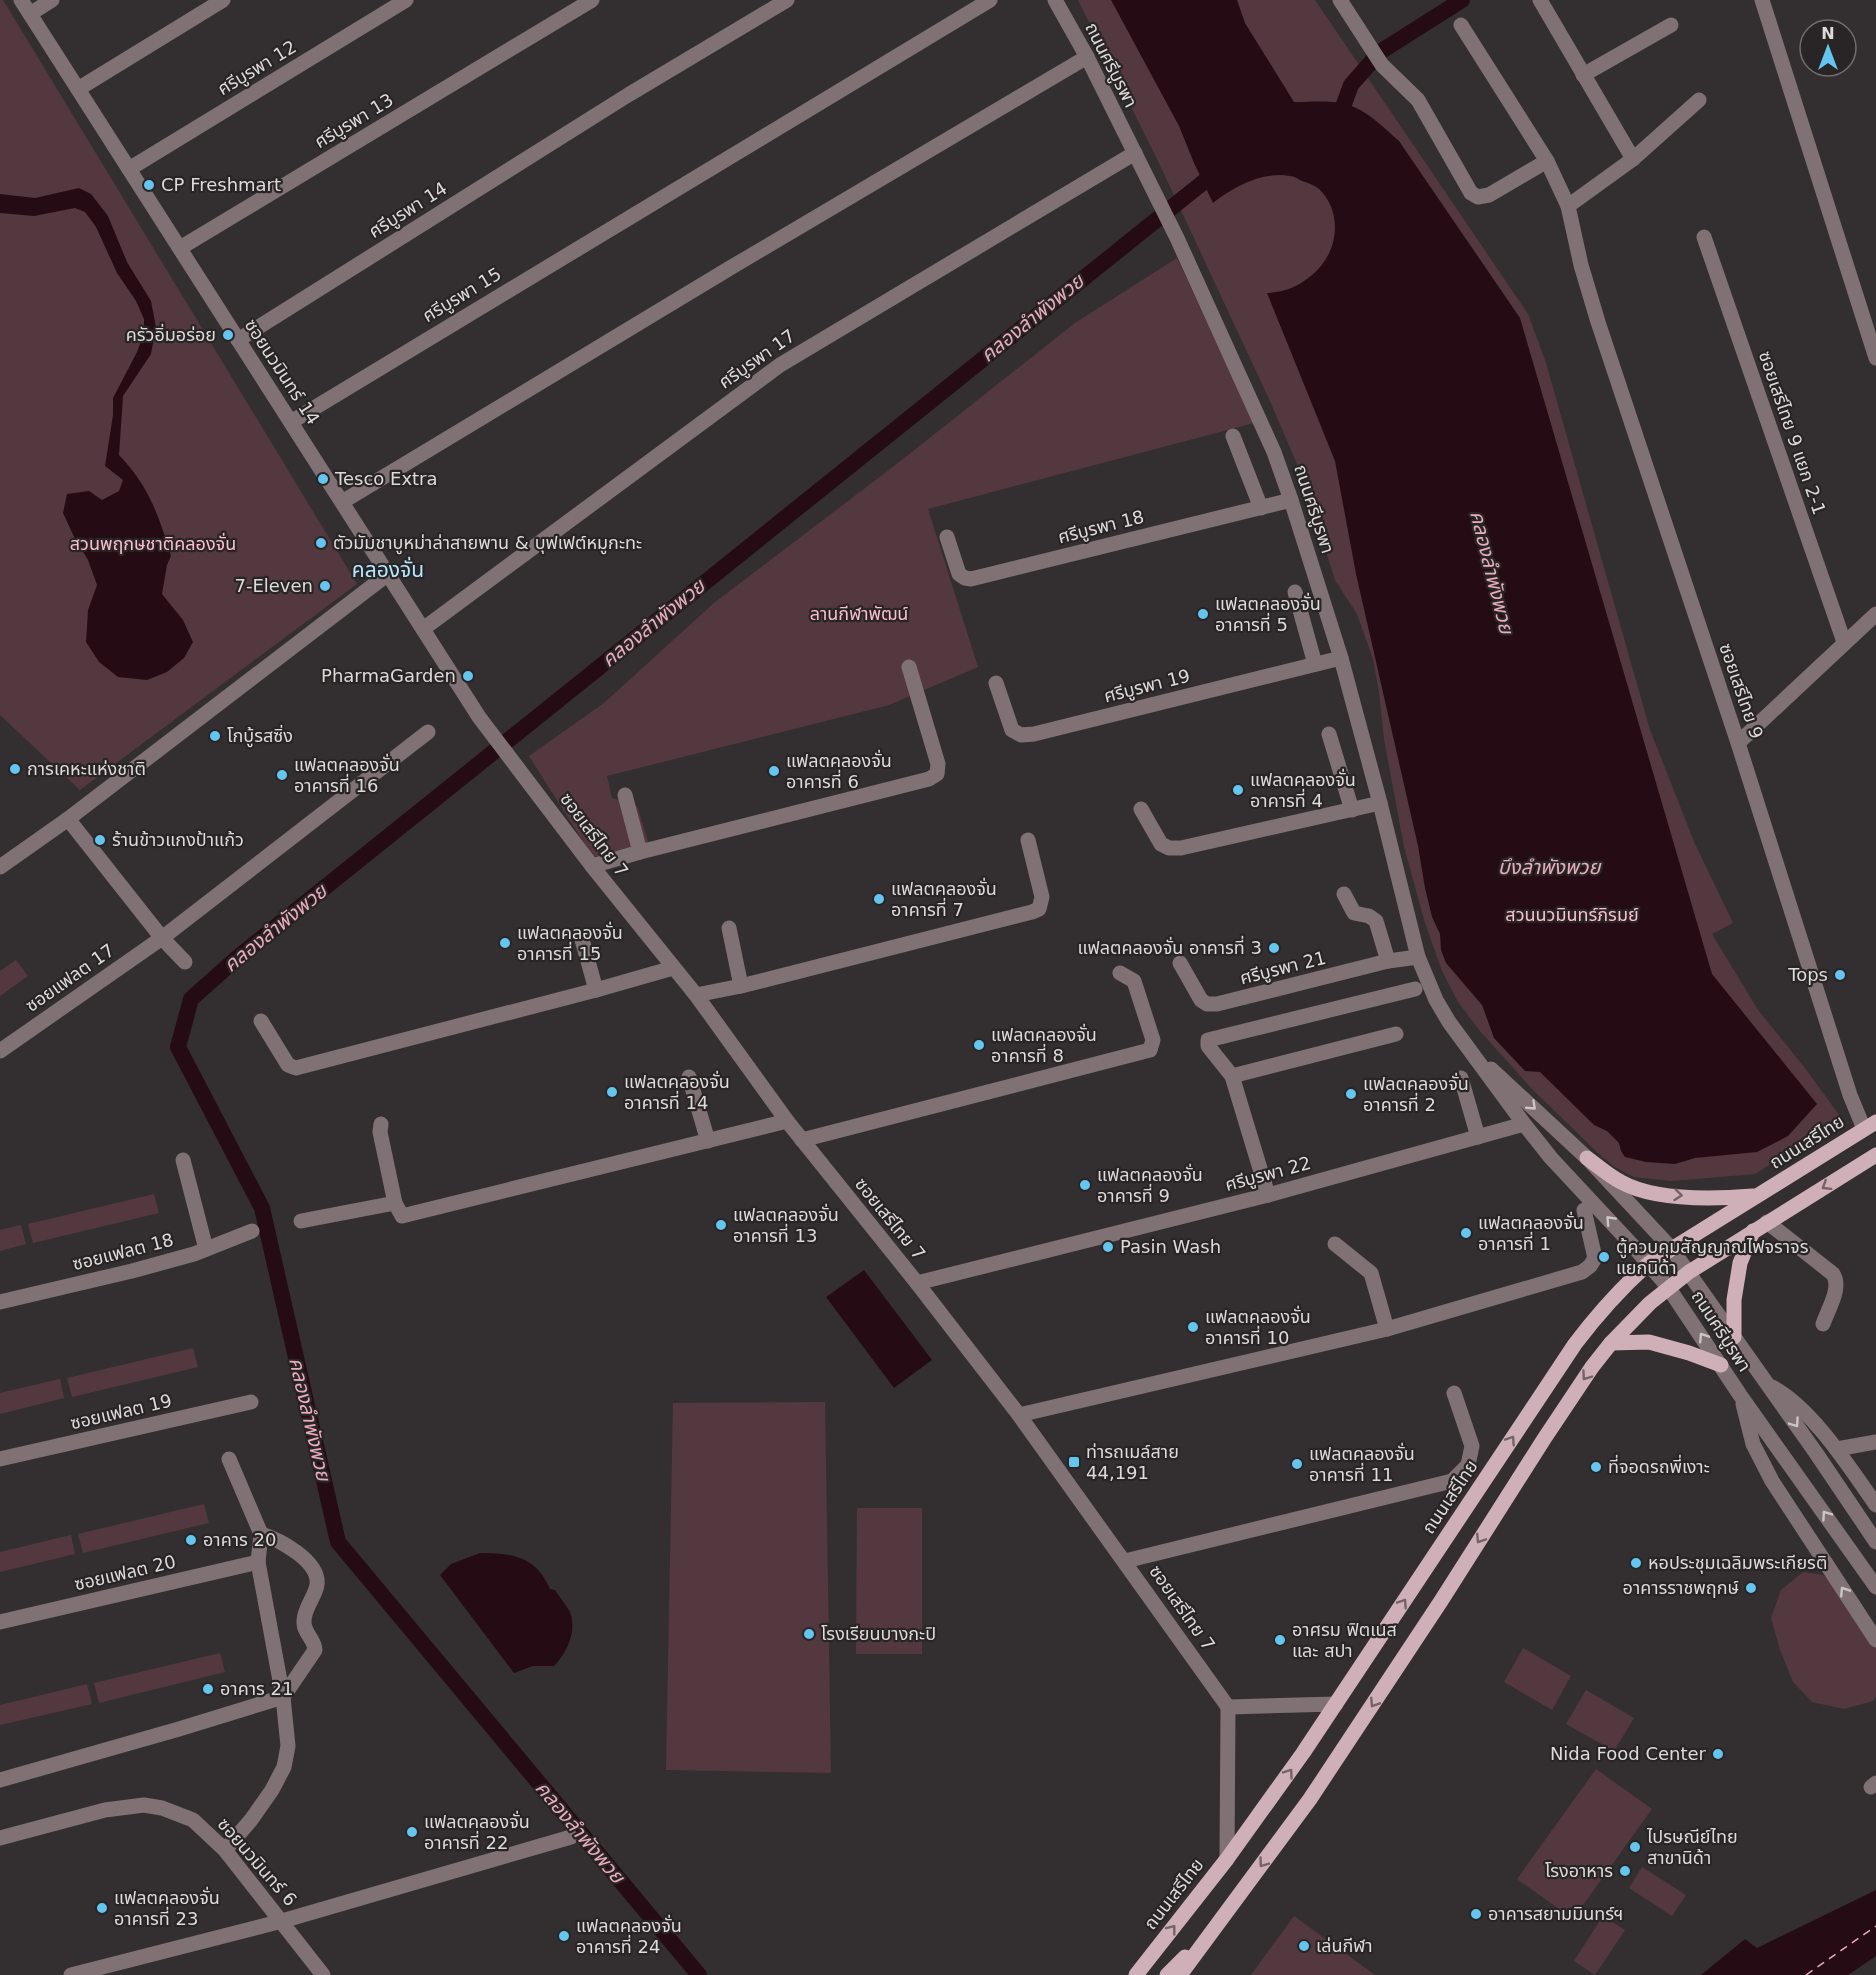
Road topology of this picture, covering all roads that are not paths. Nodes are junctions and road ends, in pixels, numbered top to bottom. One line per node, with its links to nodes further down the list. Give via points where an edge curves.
1 (21, 0): 12 (street, ซอยนวมินทร์ 14)
2 (52, 0): 12 (street)
3 (222, 0): 17 (street)
4 (406, 0): 22 (street, ศรีบูรพา 12)
5 (592, 0): 25 (street, ศรีบูรพา 13)
6 (787, 0): 26 (street, ศรีบูรพา 14, via 598,113)
7 (990, 0): 28 (street, ศรีบูรพา 15)
8 (1054, 0): 15 (street, ถนนศรีบูรพา)
9 (1340, 0): 21 (street, via 1382,65 1418,100 1471,193 1478,197 1489,195)
10 (1762, 0): 27 (street)
11 (1542, 1): 16 (street)
12 (30, 14): 17 (street, ซอยนวมินทร์ 14)
13 (1461, 25): 21 (street, ซอยเสรีไทย 9)
14 (1671, 25): 16 (street)
15 (1087, 57): 19 (street, ถนนศรีบูรพา); 31 (street)
16 (1583, 75): 20 (street)
17 (78, 89): 22 (street, ซอยนวมินทร์ 14)
18 (1699, 100): 20 (street)
19 (1135, 153): 30 (street, ถนนศรีบูรพา, via 1256,411); 37 (street, ศรีบูรพา 17, via 780,365)
20 (1633, 159): 23 (street)
21 (1547, 161): 23 (street, ซอยเสรีไทย 9)
22 (129, 169): 25 (street, ซอยนวมินทร์ 14)
23 (1568, 206): 45 (street, ซอยเสรีไทย 9, via 1581,265)
24 (1704, 237): 38 (street, ซอยเสรีไทย 9 แยก 2-1)
25 (180, 248): 26 (street, ซอยนวมินทร์ 14)
26 (238, 340): 28 (street, ซอยนวมินทร์ 14)
27 (1876, 358)
28 (291, 422): 31 (street, ซอยนวมินทร์ 14)
29 (1233, 436): 32 (street)
30 (1292, 500): 32 (street, ศรีบูรพา 18); 39 (street, ถนนศรีบูรพา)
31 (342, 502): 34 (street, ซอยนวมินทร์ 14)
32 (1261, 508): 33 (street, ศรีบูรพา 18, via 971,579 959,574)
33 (947, 537)
34 (388, 574): 37 (street, ซอยนวมินทร์ 14); 51 (street)
35 (1295, 592): 40 (street)
36 (1876, 614): 38 (street)
37 (423, 629): 46 (street, ซอยนวมินทร์ 14)
38 (1844, 642): 45 (street)
39 (1341, 658): 40 (street, ศรีบูรพา 19); 48 (street, ถนนศรีบูรพา)
40 (1315, 664): 42 (street, ศรีบูรพา 19, via 1021,735 1012,730)
41 (909, 667): 53 (street, via 938,764 937,774)
42 (996, 683)
43 (428, 732): 59 (street, ซอยแฟลต 17)
44 (1329, 734): 50 (street)
45 (1738, 743): 80 (street, ซอยเสรีไทย 9, via 1850,1095)
46 (513, 762): 54 (street, ซอยเสรีไทย 7)
47 (625, 795): 53 (street)
48 (1380, 803): 50 (street); 60 (street, ถนนศรีบูรพา)
49 (1141, 809): 50 (street, via 1161,844 1168,848)
50 (1352, 810)
51 (68, 819): 55 (street); 59 (street)
52 (1028, 840): 66 (street, via 1042,897 1039,909)
53 (640, 852): 54 (street)
54 (592, 866): 64 (street, ซอยเสรีไทย 7)
55 (0, 867)
56 (1344, 894): 61 (street, via 1354,913 1376,921)
57 (729, 928): 66 (street)
58 (581, 936): 68 (street)
59 (162, 938): 62 (street); 72 (street, ซอยแฟลต 17)
60 (1418, 957): 61 (street, ศรีบูรพา 21); 73 (street, ถนนศรีบูรพา, via 1436,1000)
61 (1388, 961): 63 (street, ศรีบูรพา 21, via 1217,1004 1201,1000)
62 (185, 962)
63 (1180, 963)
64 (674, 968): 68 (street); 69 (street, ซอยเสรีไทย 7)
65 (1120, 973): 82 (street, via 1134,981 1153,1040 1150,1050)
66 (741, 986): 69 (street)
67 (1415, 989): 74 (street, via 1208,1041)
68 (596, 990): 70 (street, via 296,1068 288,1065)
69 (696, 995): 77 (street, ซอยเสรีไทย 7)
70 (261, 1022)
71 (1396, 1034): 74 (street)
72 (0, 1051)
73 (1473, 1053): 79 (street, ถนนศรีบูรพา); 85 (street, ถนนศรีบูรพา, one-way to 85)
74 (1232, 1076): 87 (street)
75 (689, 1077): 83 (street)
76 (1461, 1078): 81 (street)
77 (787, 1121): 82 (street, ซอยเสรีไทย 7); 83 (street)
78 (381, 1124): 89 (street)
79 (1524, 1124): 81 (street, ศรีบูรพา 22); 98 (street, ถนนศรีบูรพา, one-way to 79)
80 (1870, 1126): 88 (main road, ถนนเสรีไทย)
81 (1478, 1137): 87 (street, ศรีบูรพา 22)
82 (802, 1140): 100 (street, ซอยเสรีไทย 7)
83 (708, 1141): 89 (street, via 402,1216)
84 (1876, 1155): 92 (main road, one-way to 92)
85 (1587, 1158): 88 (main road, one-way to 88, via 1639,1190 1717,1198); 96 (street, ถนนศรีบูรพา)
86 (183, 1160): 97 (street)
87 (1268, 1195): 100 (street, ศรีบูรพา 22)
88 (1756, 1196): 96 (main road, ถนนเสรีไทย)
89 (395, 1203): 91 (street)
90 (1584, 1210): 104 (street, via 1595,1255 1587,1269)
91 (301, 1221)
92 (1767, 1222): 94 (main road); 103 (street, via 1836,1278)
93 (252, 1231): 97 (street, ซอยแฟลต 18)
94 (1753, 1231): 99 (main road); 105 (main road, via 1740,1263 1734,1299)
95 (1335, 1244): 104 (street, via 1371,1274)
96 (1671, 1248): 98 (main road, ถนนเสรีไทย); 99 (street, ถนนศรีบูรพา)
97 (206, 1249): 102 (street, ซอยแฟลต 18)
98 (1649, 1263): 101 (street, ถนนศรีบูรพา); 126 (main road, ถนนเสรีไทย, one-way to 98, via 1575,1344 1597,1315)
99 (1689, 1272): 101 (main road); 105 (street, ถนนศรีบูรพา)
100 (917, 1283): 112 (street, ซอยเสรีไทย 7)
101 (1668, 1287): 106 (main road); 107 (street, ถนนศรีบูรพา, one-way to 101)
102 (0, 1302)
103 (1823, 1324)
104 (1387, 1329): 112 (street)
105 (1734, 1337): 108 (street, ถนนศรีบูรพา)
106 (1611, 1343): 107 (main road, via 1649,1342); 134 (main road, one-way to 134, via 1550,1430 1348,1742)
107 (1721, 1365): 110 (street, ถนนศรีบูรพา)
108 (1767, 1384): 114 (street, via 1788,1395); 119 (street, ถนนศรีบูรพา, one-way to 119)
109 (1454, 1394): 120 (street, via 1472,1446 1468,1465 1452,1481)
110 (1740, 1395): 122 (street, ถนนศรีบูรพา, one-way to 110); 124 (street, one-way to 110, via 1772,1481 1753,1444)
111 (251, 1402): 115 (street, ซอยแฟลต 19)
112 (1019, 1416): 120 (street, ซอยเสรีไทย 7)
113 (1876, 1442): 114 (street)
114 (1837, 1449): 117 (street)
115 (0, 1459)
116 (229, 1459): 118 (street)
117 (1876, 1505)
118 (261, 1534): 121 (street); 125 (street, via 293,1548 316,1577 317,1586 303,1623 315,1650)
119 (1876, 1542)
120 (1125, 1561): 127 (street, ซอยเสรีไทย 7)
121 (258, 1562): 123 (street, ซอยแฟลต 20); 125 (street)
122 (1876, 1587)
123 (0, 1622)
124 (1876, 1640)
125 (283, 1696): 128 (street); 131 (street, via 288,1746 284,1767 262,1805)
126 (1336, 1704): 127 (street); 132 (main road, ถนนเสรีไทย, one-way to 126)
127 (1228, 1707): 132 (street)
128 (0, 1780)
129 (571, 1837): 133 (street)
130 (0, 1838): 131 (street, ซอยนวมินทร์ 6, via 105,1810 144,1804 193,1820)
131 (225, 1850): 133 (street, ซอยนวมินทร์ 6)
132 (1227, 1859): 137 (main road, ถนนเสรีไทย, one-way to 132)
133 (282, 1921): 135 (street); 136 (street, ซอยนวมินทร์ 6)
134 (1221, 1921): 138 (main road); 139 (main road)
135 (71, 1975)
136 (323, 1975)
137 (1136, 1975)
138 (1167, 1975)
139 (1180, 1975)

